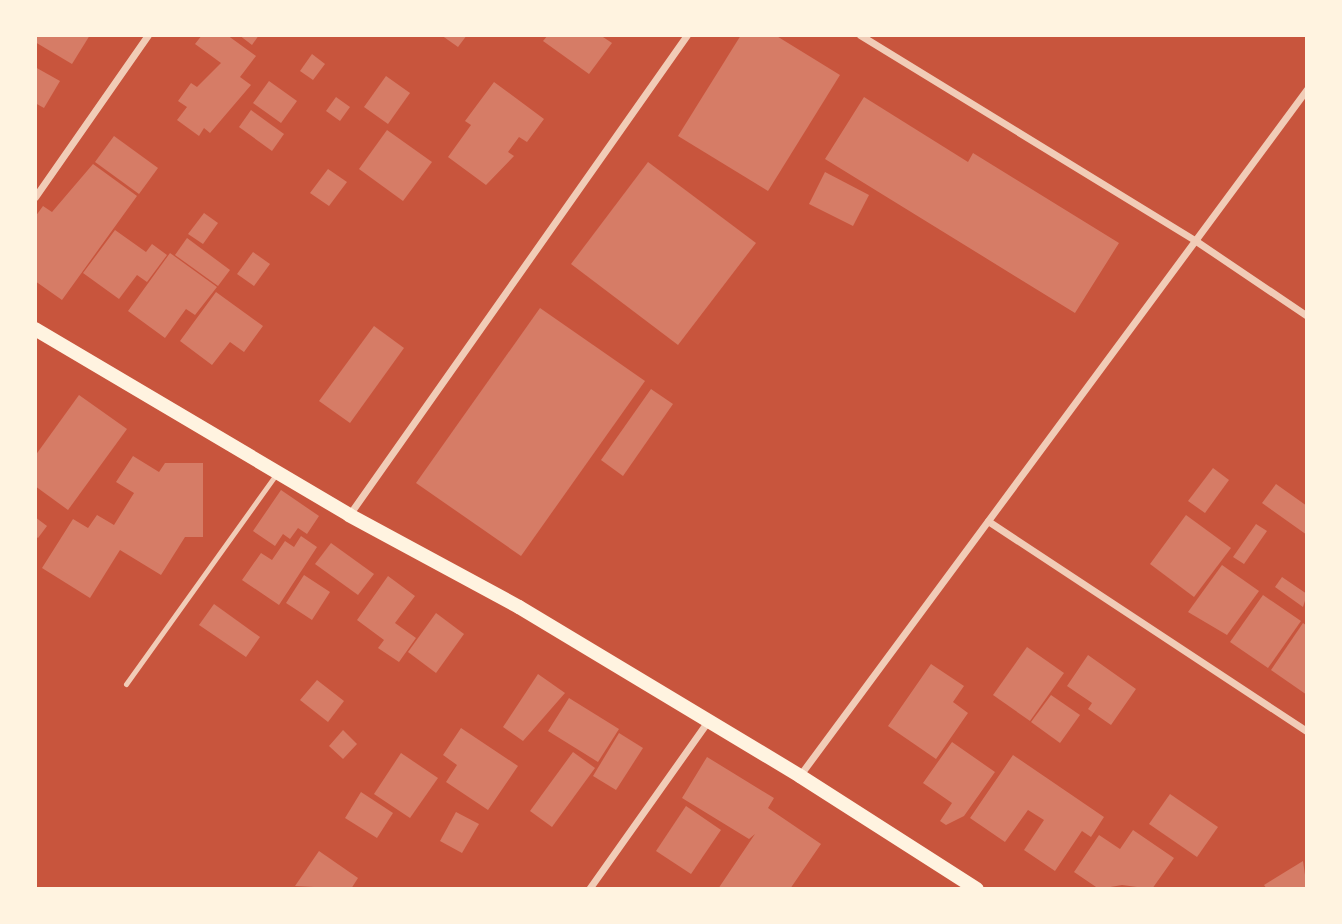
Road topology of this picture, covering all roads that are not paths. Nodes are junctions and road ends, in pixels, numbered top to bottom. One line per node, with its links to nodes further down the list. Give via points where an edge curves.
1 (148, 35): 5 (street)
2 (687, 35): 10 (street)
3 (860, 35): 6 (street)
4 (1307, 89): 6 (street)
5 (35, 197)
6 (1196, 241): 7 (street); 11 (street)
7 (1307, 316)
8 (35, 329): 9 (main road)
9 (277, 473): 10 (main road); 12 (lane)
10 (349, 515): 13 (main road, via 519,607)
11 (988, 521): 14 (street); 15 (street)
12 (126, 684)
13 (709, 721): 15 (main road); 16 (street)
14 (1307, 732)
15 (800, 776): 17 (main road)
16 (589, 889)
17 (977, 889)

